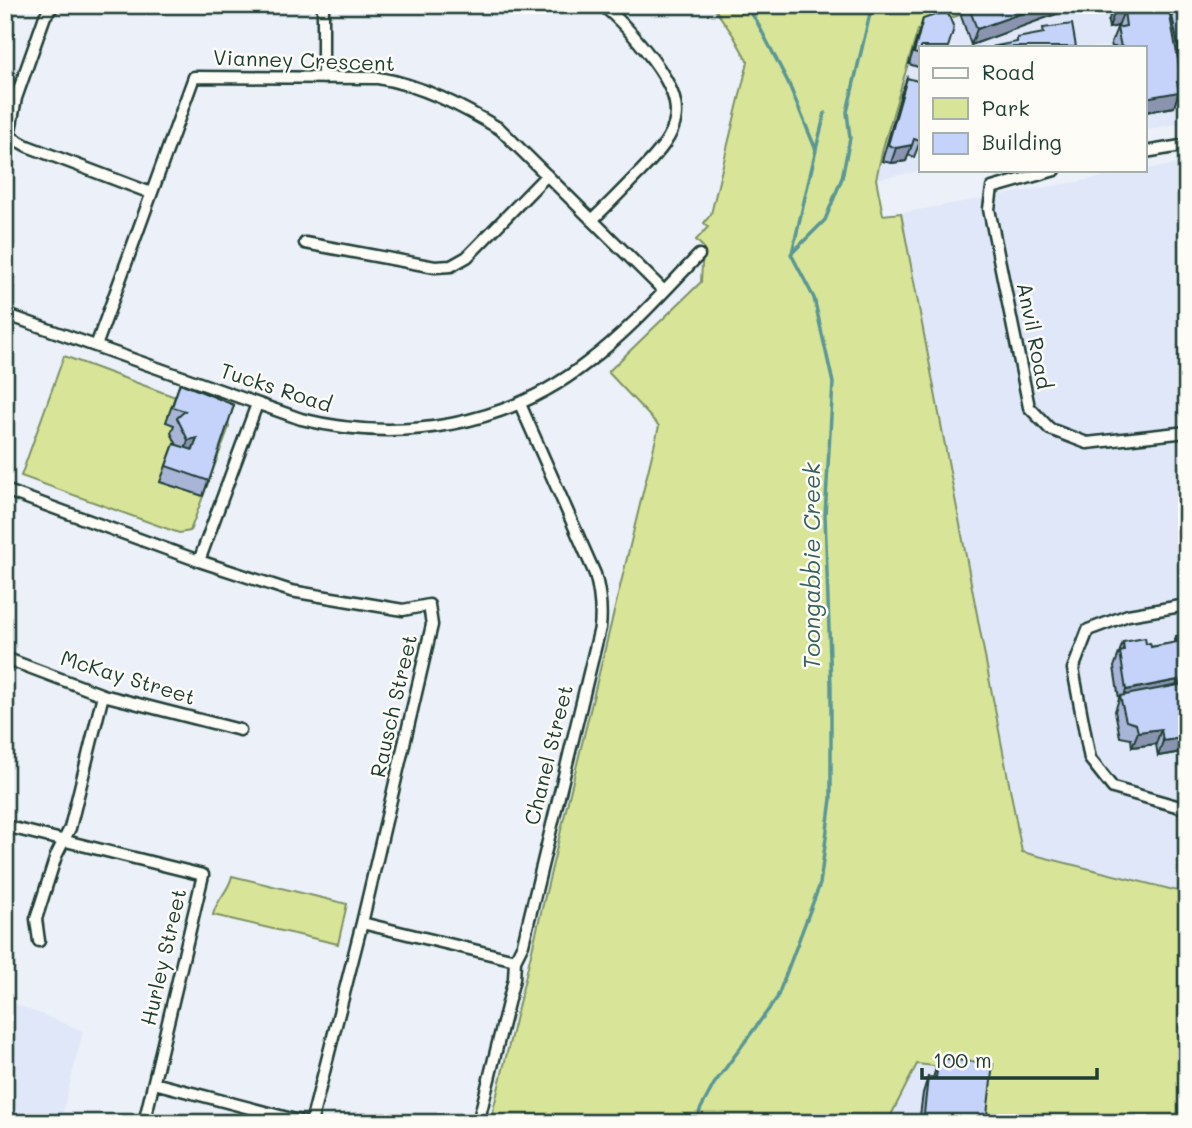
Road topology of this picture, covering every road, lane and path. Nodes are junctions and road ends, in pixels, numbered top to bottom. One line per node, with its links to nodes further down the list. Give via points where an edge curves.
1 (54, 5): 9 (street, via 16,98 9,136)
2 (323, 5): 4 (street)
3 (602, 5): 10 (street, via 635,36 660,70 673,91 676,111 666,146)
4 (323, 78): 8 (street, Vianney Crescent, via 378,78 420,89 500,130); 9 (street, Vianney Crescent, via 194,77)
5 (1187, 145): 6 (street)
6 (1146, 152)
7 (1048, 172): 18 (street, Anvil Road, via 992,188 989,209 1029,407 1050,429 1087,443)
8 (547, 175): 10 (street, Vianney Crescent); 11 (street, via 467,257 451,266)
9 (151, 193): 15 (street, Vianney Crescent)
10 (592, 220): 13 (street, Vianney Crescent)
11 (305, 243)
12 (699, 255): 13 (street, Tucks Road)
13 (664, 291): 17 (street, Tucks Road, via 588,362)
14 (5, 314): 15 (street, Tucks Road)
15 (96, 346): 16 (street, Tucks Road)
16 (257, 404): 17 (street, Tucks Road, via 336,428 394,431 461,422); 20 (street)
17 (520, 404): 30 (street, Chanel Street, via 595,574 602,612 527,931)
18 (1187, 432)
19 (5, 489): 20 (street, Rausch Street)
20 (199, 561): 28 (street, Rausch Street, via 292,591 403,610 429,605 432,625)
21 (1187, 605): 25 (street, via 1128,615 1088,630 1073,669 1090,759 1113,788)
22 (5, 658): 23 (street, McKay Street)
23 (103, 695): 24 (street, McKay Street); 27 (street)
24 (240, 730)
25 (1187, 809)
26 (5, 826): 27 (street, Hurley Street)
27 (64, 842): 29 (street, via 36,919); 31 (street, Hurley Street, via 203,875)
28 (362, 923): 30 (street); 33 (street, Rausch Street)
29 (39, 942)
30 (515, 960): 34 (street, Chanel Street)
31 (154, 1083): 32 (street, Hurley Street); 33 (street)
32 (144, 1123)
33 (309, 1123)
34 (478, 1123)

